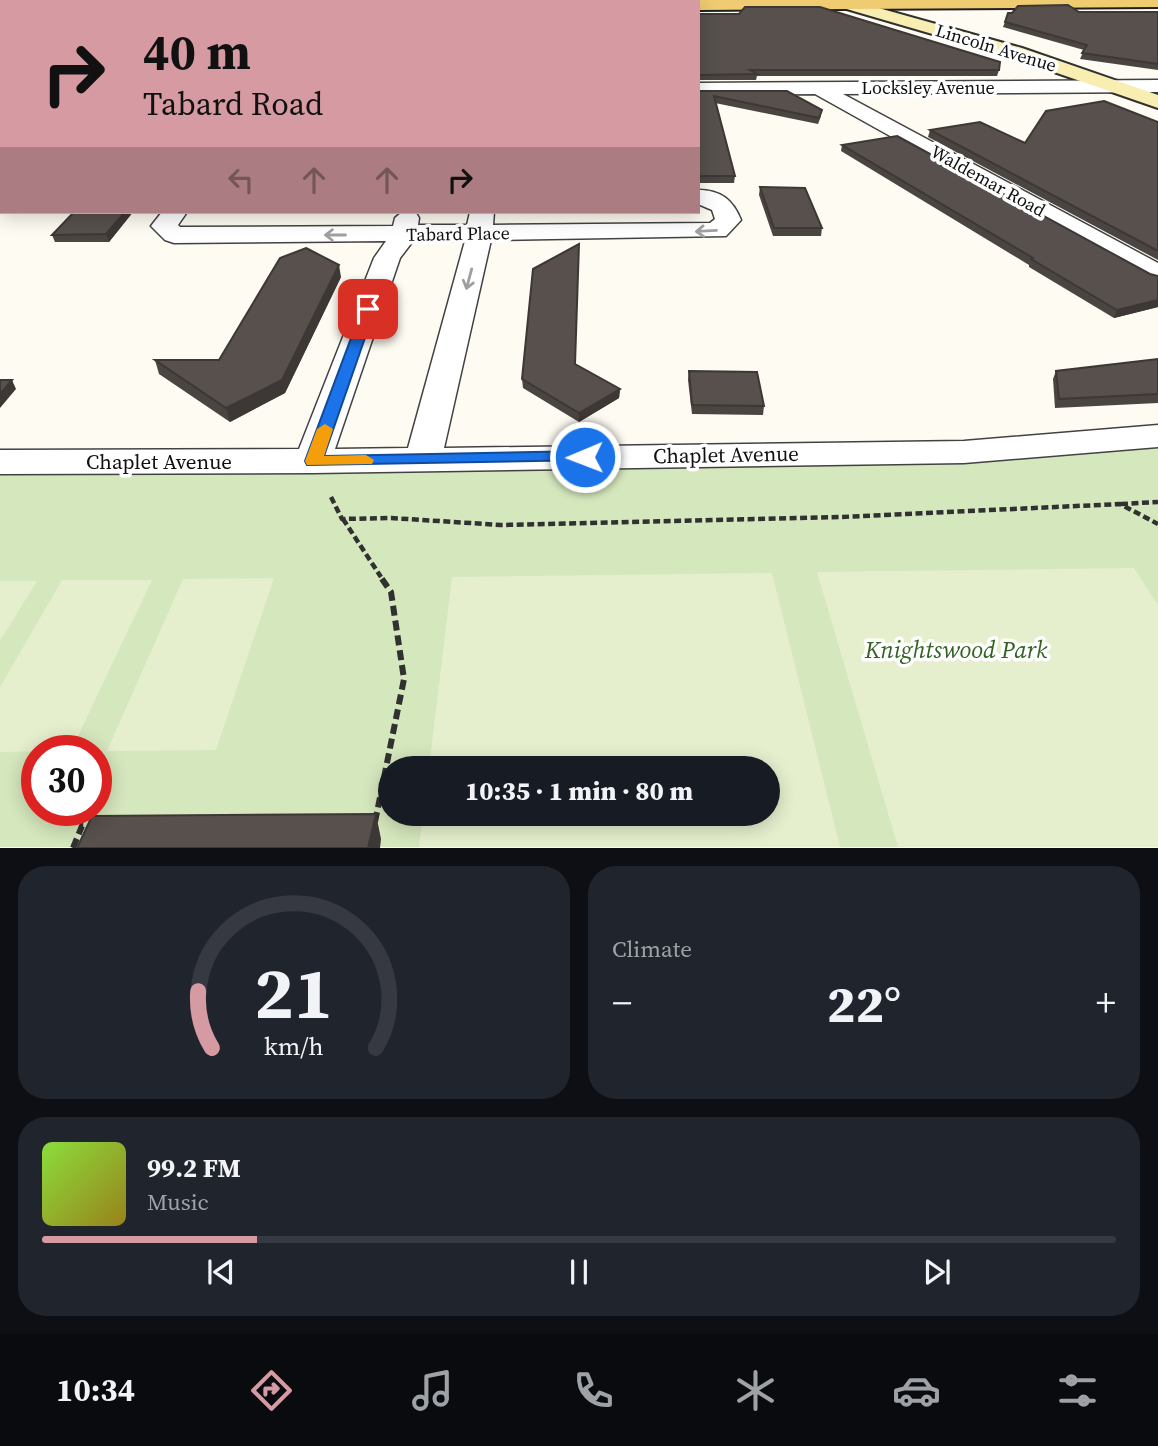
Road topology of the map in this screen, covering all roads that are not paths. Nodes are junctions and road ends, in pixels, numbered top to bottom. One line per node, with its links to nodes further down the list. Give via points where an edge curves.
1 (840, 2): 2 (main road); 3 (main road); 4 (street, Lincoln Avenue)
2 (1158, 2)
3 (700, 5)
4 (1115, 86): 5 (street, Locksley Avenue); 7 (street, Locksley Avenue); 8 (street, Lincoln Avenue)
5 (1158, 86)
6 (700, 89): 7 (street, Locksley Avenue)
7 (819, 89): 13 (street, Waldemar Road)
8 (1158, 102)
9 (700, 197): 11 (street, Tabard Place, one-way to 11, via 723,205 727,220 717,231)
10 (173, 214): 12 (street, Tabard Place, one-way to 10, via 174,235 164,226)
11 (480, 223): 12 (street, Tabard Place); 15 (street, one-way to 15)
12 (406, 224): 16 (street, via 387,258)
13 (1158, 274)
14 (1158, 436): 15 (street, Chaplet Avenue, via 964,452)
15 (423, 459): 16 (street, Chaplet Avenue)
16 (313, 461): 17 (street, Chaplet Avenue)
17 (0, 462)

